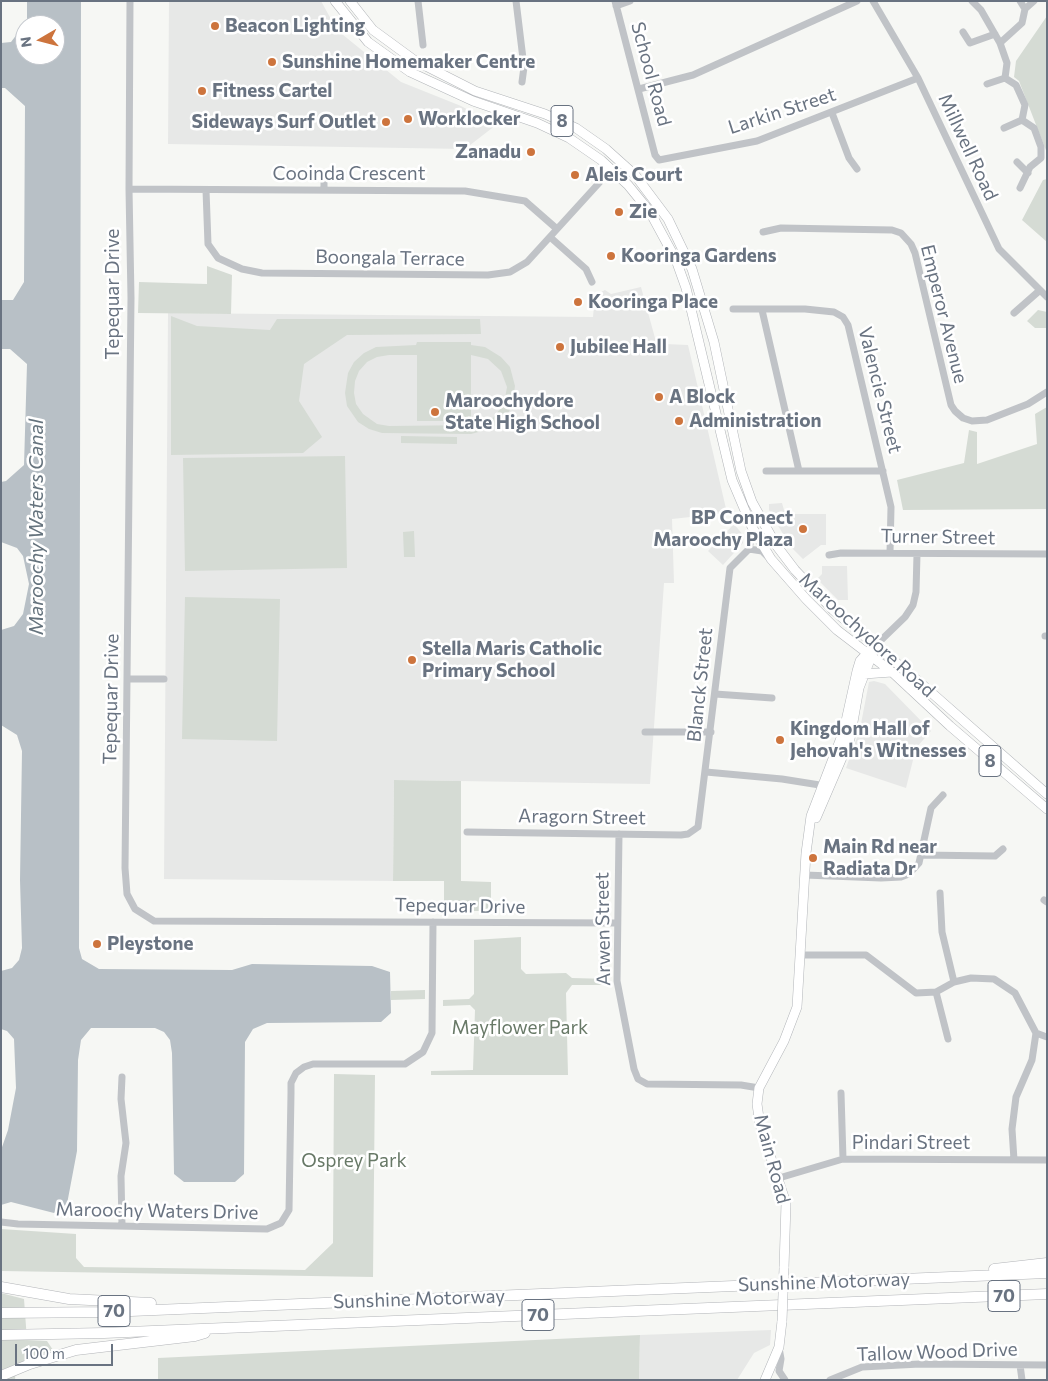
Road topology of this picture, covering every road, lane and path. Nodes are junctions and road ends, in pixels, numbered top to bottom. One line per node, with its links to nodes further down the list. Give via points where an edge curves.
1 (130, 1): 32 (street, Tepequar Drive)
2 (336, 1): 49 (main road, Maroochydore Road / 8, via 358,32 391,60 441,88 569,138 614,171 641,200 670,245 681,274 730,473)
3 (350, 1): 56 (main road, Maroochydore Road / 8, via 378,34 414,60 467,88 537,110 576,128 619,160 646,188 668,220 692,269 714,342 738,460 761,519 795,570 833,610)
4 (418, 1): 17 (street)
5 (516, 1): 20 (street, via 524,67)
6 (630, 1): 12 (street)
7 (857, 1): 22 (street, via 693,75)
8 (873, 1): 18 (street, Millwell Road)
9 (972, 1): 15 (street)
10 (1020, 1): 13 (street)
11 (1034, 1): 13 (street)
12 (615, 4): 22 (street, School Road)
13 (1025, 9): 16 (street, via 1022,23)
14 (963, 32): 15 (street, via 970,42)
15 (995, 34): 16 (street)
16 (1000, 43): 19 (street, via 1008,63)
17 (424, 45)
18 (918, 78): 23 (street, Larkin Street); 40 (street, Millwell Road, via 999,249)
19 (1006, 78): 21 (street); 24 (street, via 1016,85 1025,106)
20 (522, 82)
21 (987, 84)
22 (639, 89): 26 (street, School Road)
23 (832, 113): 26 (street, Larkin Street, via 756,141 664,160); 28 (street, via 849,158)
24 (1022, 120): 25 (street); 29 (street, via 1034,128 1041,147 1041,158)
25 (1004, 128)
26 (655, 155)
27 (1017, 162): 29 (street)
28 (857, 169)
29 (1028, 173): 33 (street)
30 (324, 175): 35 (street)
31 (599, 183): 36 (street, Boongala Terrace)
32 (129, 188): 34 (street, Cooinda Crescent); 60 (street, Tepequar Drive)
33 (1020, 188)
34 (206, 190): 35 (street, Cooinda Crescent); 38 (street, Boongala Terrace, via 206,236 211,251 230,265 252,272 501,274 527,262)
35 (324, 190): 36 (street, Cooinda Crescent, via 465,190 519,199 531,205)
36 (557, 229): 38 (street, Boongala Terrace)
37 (764, 232): 45 (street, Emperor Avenue, via 781,228 892,230 901,233 915,253 951,405 955,410 972,421 988,420 1028,404)
38 (550, 237): 39 (street, via 586,269)
39 (592, 282)
40 (1039, 291): 41 (street, Millwell Road); 44 (street)
41 (1047, 297)
42 (733, 310): 43 (street, Valencie Street)
43 (762, 310): 47 (street); 48 (street, Valencie Street, via 804,309 834,312 843,317 848,325)
44 (1014, 312)
45 (1047, 392)
46 (766, 471): 47 (street)
47 (799, 471): 48 (street)
48 (883, 471): 51 (street, Valencie Street, via 891,507)
49 (753, 529): 50 (street); 55 (main road, Maroochydore Road / 8)
50 (749, 549): 55 (street, via 762,552); 62 (street, Blanck Street, via 730,568)
51 (890, 553): 52 (street, Turner Street); 54 (street, Turner Street)
52 (917, 554): 53 (street, Turner Street); 56 (street, via 913,605)
53 (1047, 554)
54 (829, 555)
55 (771, 559): 57 (main road, Maroochydore Road / 8, via 821,614)
56 (875, 646): 57 (main road, Main Road); 68 (main road, Maroochydore Road / 8)
57 (869, 655): 58 (main road, Maroochydore Road / 8); 59 (main road, Main Road); 67 (main road, Main Road, via 856,671 844,730)
58 (892, 672): 59 (main road); 70 (main road, Maroochydore Road / 8)
59 (864, 674): 67 (main road, Main Road, via 850,739)
60 (128, 679): 61 (street); 78 (street, Tepequar Drive, via 125,868 127,894 135,908 154,921)
61 (164, 679)
62 (715, 694): 63 (street); 65 (street, Blanck Street)
63 (772, 698)
64 (645, 732): 65 (street)
65 (711, 732): 66 (street, Blanck Street)
66 (706, 772): 67 (street); 71 (street, Blanck Street, via 700,821)
67 (826, 786): 76 (main road, Main Road, via 811,816)
68 (1047, 794)
69 (943, 795): 75 (street, via 931,808)
70 (1047, 809)
71 (695, 831): 73 (street, Aragorn Street, via 680,835)
72 (467, 832): 73 (street, Aragorn Street)
73 (619, 834): 79 (street, Arwen Street)
74 (1003, 848): 75 (street, via 996,856)
75 (921, 855): 76 (street, via 919,863 901,878)
76 (804, 875): 80 (main road, Main Road)
77 (940, 893): 81 (street, via 942,932)
78 (434, 922): 79 (street, Tepequar Drive); 94 (street, Maroochy Waters Drive, via 432,1033 423,1052 405,1064 312,1064 296,1073 290,1093 289,1210 281,1223 267,1229)
79 (618, 924): 87 (street, Arwen Street, via 617,981 638,1079 647,1084)
80 (800, 955): 82 (street, via 866,956 916,993); 87 (main road, Main Road, via 797,1007 791,1026)
81 (954, 982): 82 (street); 83 (street, via 971,978 994,979 1015,993)
82 (936, 992): 85 (street)
83 (1036, 1033): 84 (street); 90 (street, via 1032,1060 1016,1097 1012,1129)
84 (1047, 1037)
85 (948, 1039)
86 (122, 1077): 94 (street, via 126,1143 121,1176)
87 (759, 1088): 92 (main road, Main Road, via 759,1120)
88 (841, 1093): 89 (street)
89 (843, 1159): 90 (street, Pindari Street); 92 (street, Pindari Street)
90 (1014, 1160): 91 (street, Pindari Street)
91 (1047, 1160)
92 (779, 1178): 106 (main road, Main Road, bridge, via 786,1203)
93 (1, 1222): 94 (street, Maroochy Waters Drive)
94 (122, 1226)
95 (1047, 1263): 97 (highway, via 995,1269)
96 (1047, 1273): 97 (highway, Sunshine Motorway / 70)
97 (979, 1276): 102 (highway, Sunshine Motorway / 70)
98 (1, 1287): 102 (highway, via 93,1301 203,1302)
99 (1047, 1294): 100 (highway, Sunshine Motorway / 70)
100 (962, 1298): 101 (highway, via 979,1303); 104 (highway, Sunshine Motorway / 70)
101 (1047, 1301)
102 (227, 1307): 103 (highway, Sunshine Motorway / 70)
103 (1, 1313)
104 (216, 1329): 105 (highway, Sunshine Motorway / 70); 109 (highway, via 195,1336 76,1350)
105 (1, 1335)
106 (779, 1347): 110 (main road, Main Road); 112 (street, Main Road, via 779,1371)
107 (1020, 1365): 108 (street, Tallow Wood Drive); 113 (street, Tallow Wood Drive, via 862,1367); 114 (street)
108 (1047, 1365)
109 (1, 1376)
110 (767, 1378): 111 (main road); 112 (street, Main Road)
111 (758, 1380)
112 (784, 1380)
113 (830, 1380)
114 (1022, 1380)

